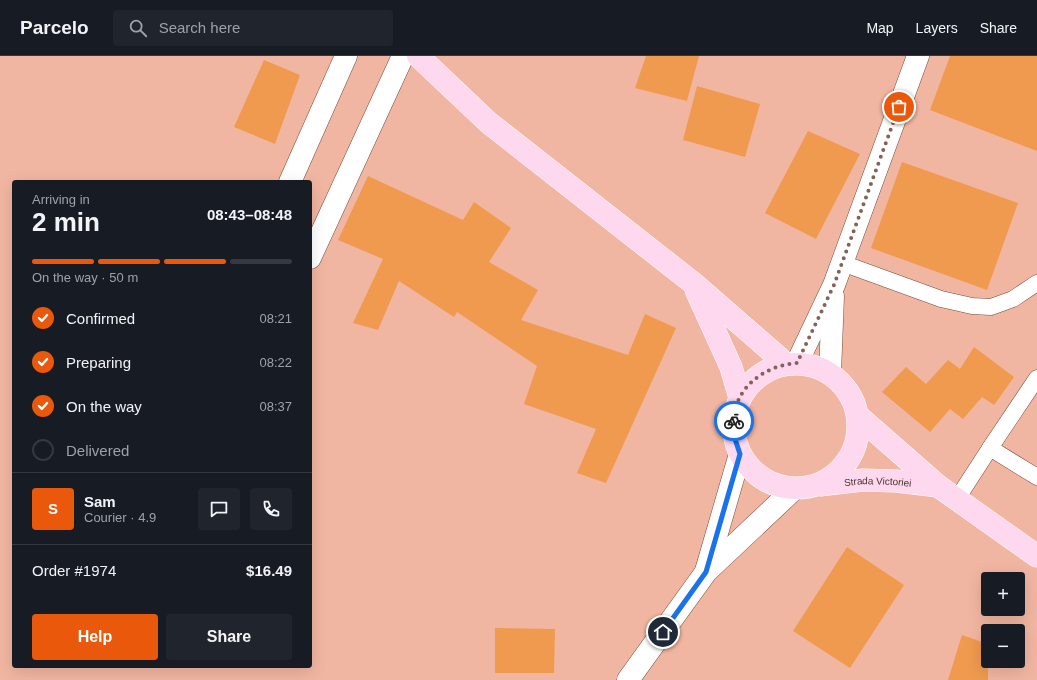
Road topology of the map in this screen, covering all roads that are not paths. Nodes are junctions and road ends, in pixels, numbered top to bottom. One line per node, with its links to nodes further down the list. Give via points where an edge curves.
1 (346, 56): 5 (street)
2 (403, 56): 6 (street)
3 (418, 56): 8 (main road, via 489,122)
4 (918, 56): 7 (street)
5 (291, 180)
6 (312, 254)
7 (842, 263): 9 (lane, via 940,299 972,306 990,307 1013,299); 10 (street)
8 (693, 283): 11 (main road); 14 (main road, via 731,367)
9 (1037, 283)
10 (834, 285): 11 (street); 12 (street)
11 (791, 364): 12 (main road, via 814,366); 14 (main road, via 767,370 752,382)
12 (830, 373): 15 (main road, via 844,385 853,399)
13 (1037, 378): 16 (lane)
14 (740, 398): 17 (main road, via 734,417 734,436)
15 (858, 416): 19 (main road, via 858,438 850,458 836,474); 20 (main road, Strada Victoriei)
16 (990, 448): 18 (lane); 22 (lane)
17 (740, 454): 21 (main road, via 754,472 773,484); 24 (street)
18 (1037, 477)
19 (817, 485): 20 (main road, Strada Victoriei, via 870,480); 21 (main road)
20 (938, 486): 22 (main road, Strada Victoriei)
21 (794, 489): 24 (street)
22 (957, 498): 23 (main road, Strada Victoriei)
23 (1037, 556)
24 (706, 572): 25 (street)
25 (628, 680)

